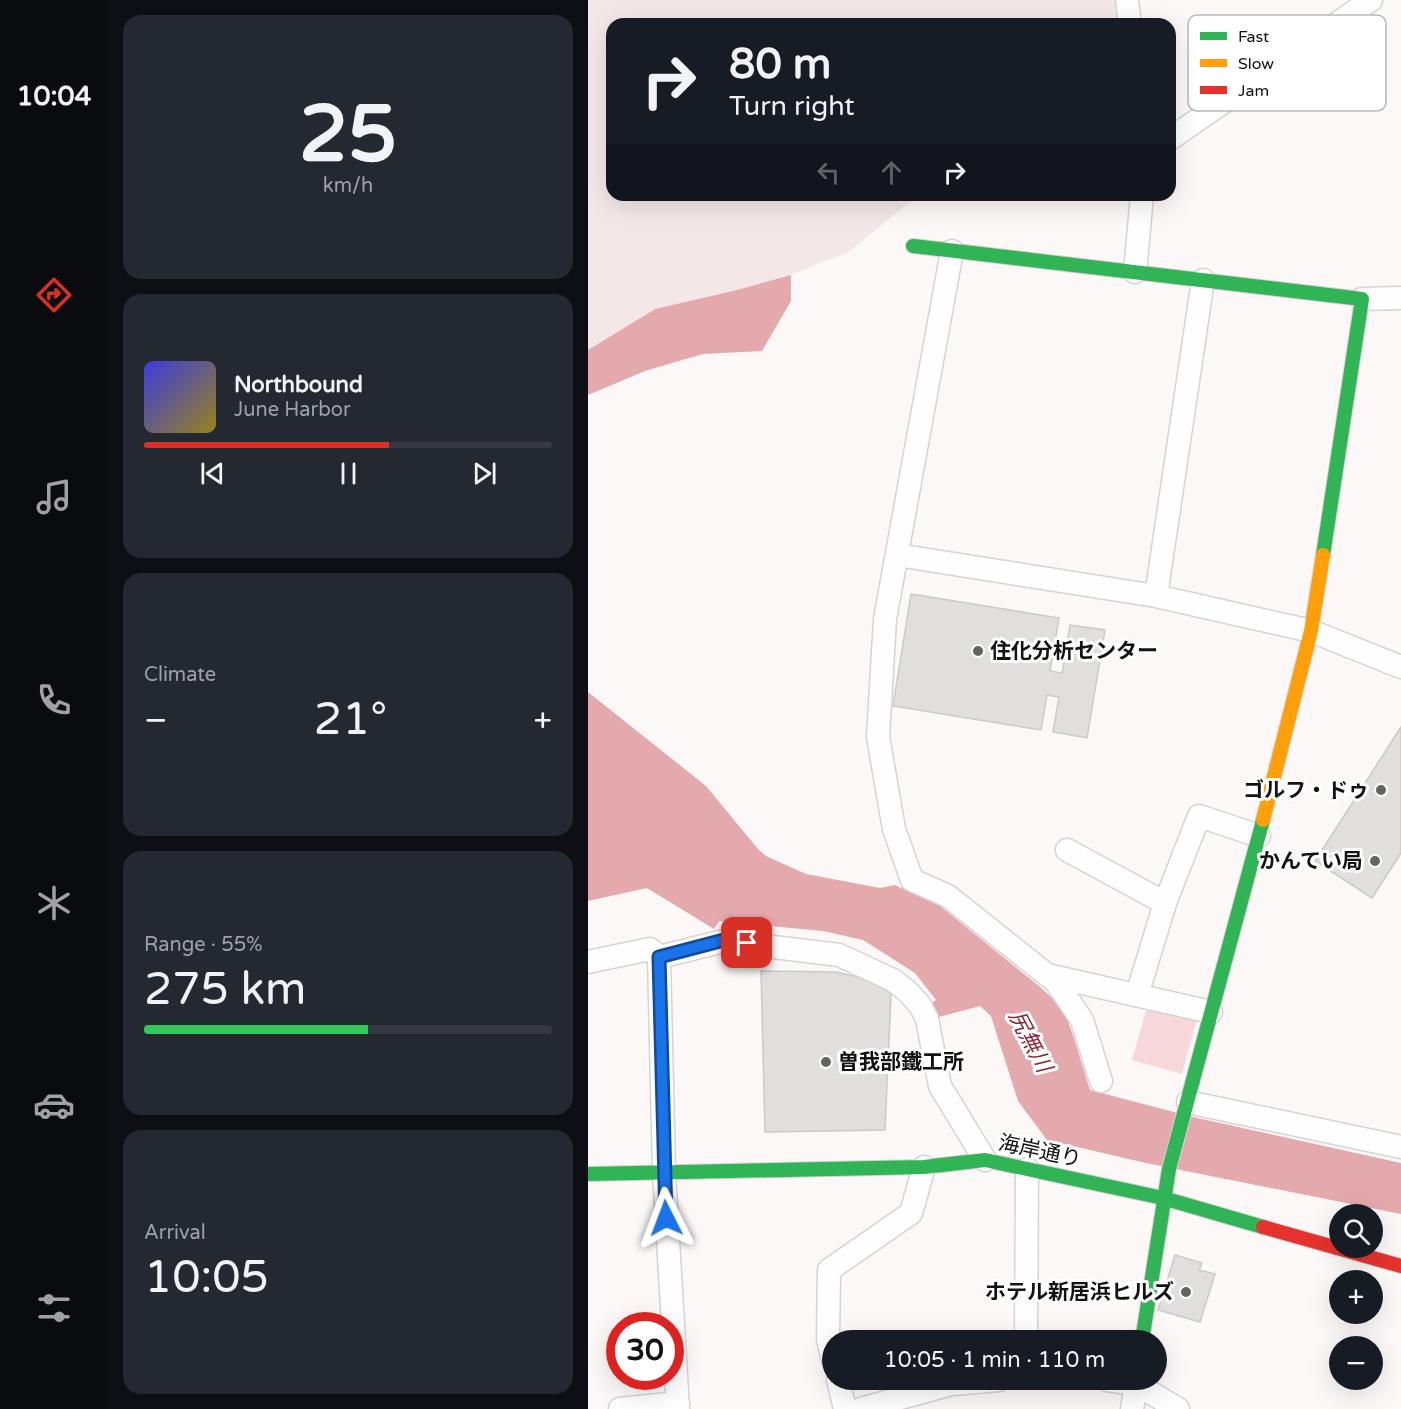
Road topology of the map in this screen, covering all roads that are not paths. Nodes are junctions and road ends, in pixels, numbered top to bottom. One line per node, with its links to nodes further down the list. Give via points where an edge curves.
1 (1127, 0): 4 (street)
2 (1371, 0): 3 (street)
3 (1349, 15)
4 (1129, 18)
5 (1210, 111): 6 (street)
6 (1176, 135)
7 (1142, 201): 10 (street)
8 (914, 246): 9 (street)
9 (952, 251): 10 (street); 14 (street)
10 (1135, 272): 11 (street)
11 (1203, 280): 13 (street); 15 (street)
12 (1401, 298): 13 (street)
13 (1362, 299): 16 (street)
14 (897, 555): 15 (street); 23 (street, via 885,619 878,737 894,829 912,880 948,896)
15 (1155, 596): 16 (street)
16 (1311, 631): 17 (street); 18 (street)
17 (1401, 667)
18 (1260, 836): 20 (street, via 1198,816); 25 (street)
19 (1067, 850): 20 (street)
20 (1165, 903): 24 (street)
21 (659, 957): 22 (street, via 650,949); 29 (street, via 724,940 838,955 893,980 920,1005 927,1019 940,1086); 32 (street)
22 (588, 962)
23 (1047, 975): 24 (street); 26 (street, via 1083,1020)
24 (1137, 995): 25 (street)
25 (1211, 1012): 27 (street)
26 (1101, 1081)
27 (1186, 1107): 28 (street); 34 (street)
28 (1401, 1148)
29 (985, 1160): 30 (street, 海岸通り); 31 (street, 海岸通り)
30 (924, 1167): 32 (street, 海岸通り); 36 (street, via 911,1214 829,1270)
31 (1026, 1169): 34 (street, 海岸通り); 37 (street)
32 (664, 1172): 33 (street, 海岸通り); 43 (street)
33 (588, 1174)
34 (1163, 1198): 35 (street, 海岸通り); 38 (street)
35 (1401, 1266)
36 (828, 1330)
37 (1026, 1330)
38 (1144, 1330)
39 (840, 1390): 45 (street)
40 (930, 1390): 46 (street)
41 (1135, 1390): 47 (street)
42 (1148, 1390): 48 (street)
43 (678, 1406): 44 (street)
44 (620, 1409)
45 (845, 1409)
46 (861, 1409)
47 (1132, 1409)
48 (1178, 1409)

